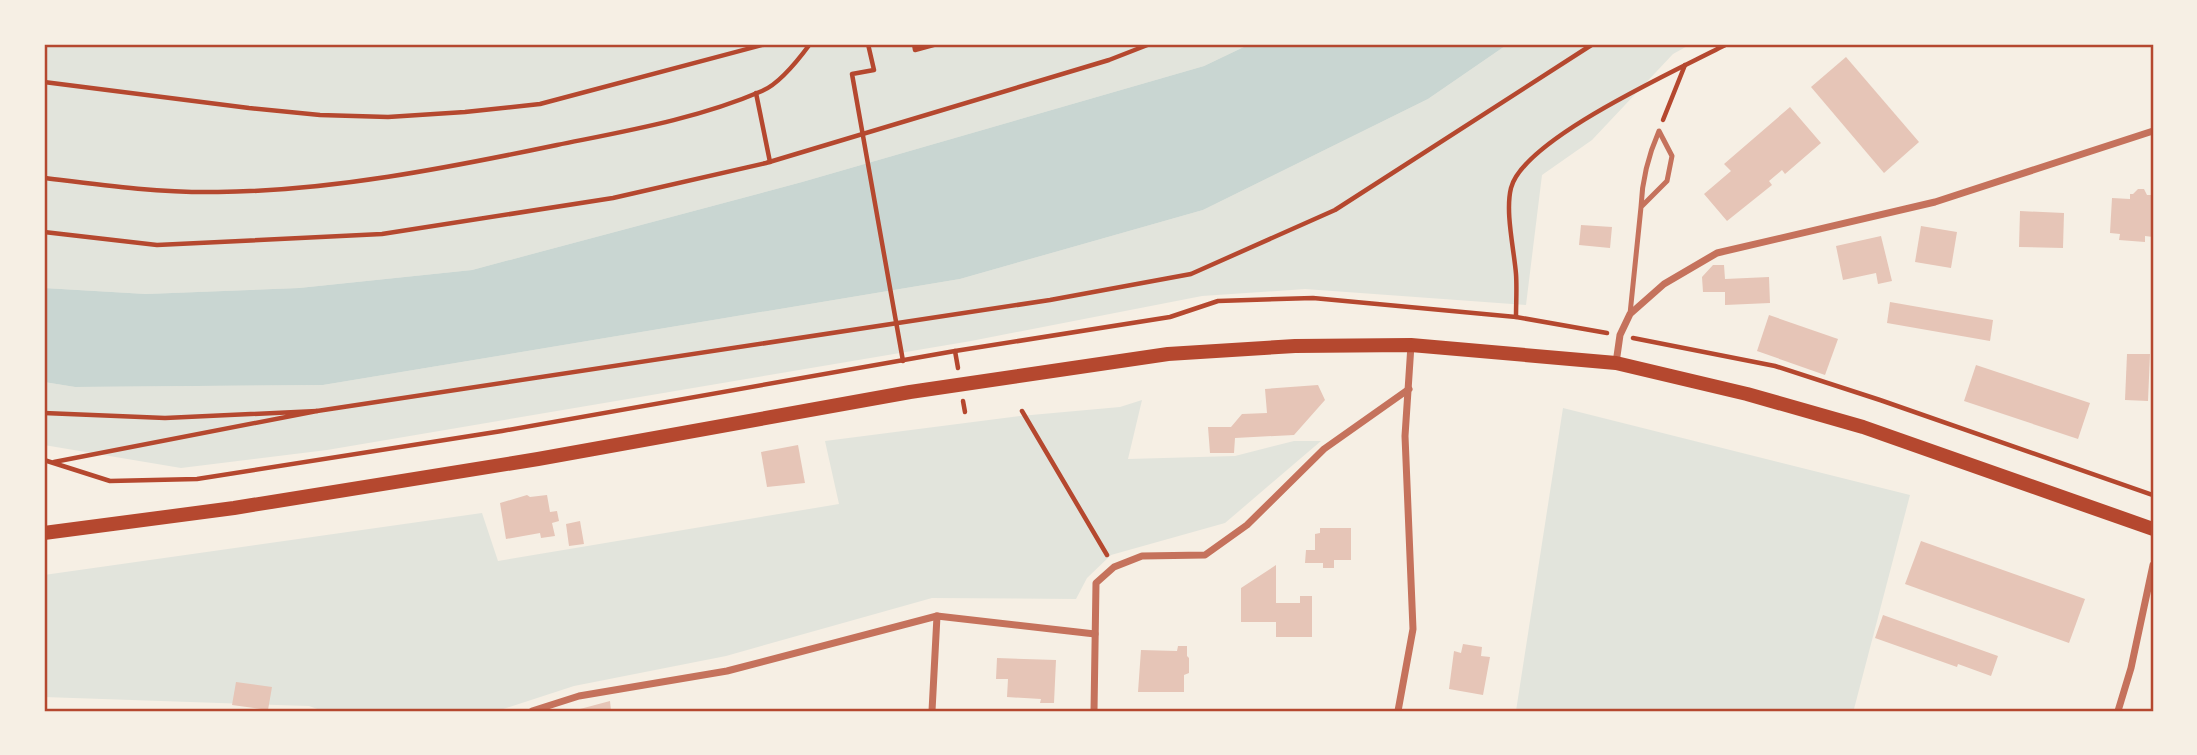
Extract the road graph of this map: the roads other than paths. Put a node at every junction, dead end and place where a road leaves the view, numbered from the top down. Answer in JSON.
{"nodes":[{"id":1,"x":2153,"y":131,"type":"edge"},
{"id":2,"x":1641,"y":207,"type":"junction"},
{"id":3,"x":1630,"y":314,"type":"junction"},
{"id":4,"x":1411,"y":345,"type":"junction"},
{"id":5,"x":1616,"y":363,"type":"junction"},
{"id":6,"x":1409,"y":389,"type":"junction"},
{"id":7,"x":2153,"y":529,"type":"edge"},
{"id":8,"x":44,"y":533,"type":"edge"},
{"id":9,"x":2153,"y":565,"type":"edge"},
{"id":10,"x":937,"y":616,"type":"junction"},
{"id":11,"x":1095,"y":634,"type":"junction"},
{"id":12,"x":533,"y":711,"type":"edge"},
{"id":13,"x":932,"y":711,"type":"edge"},
{"id":14,"x":1094,"y":711,"type":"edge"},
{"id":15,"x":1398,"y":711,"type":"edge"},
{"id":16,"x":2118,"y":711,"type":"edge"}],
"edges":[{"from":1,"to":3,"type":"street"},
{"from":2,"to":2,"type":"lane"},
{"from":2,"to":3,"type":"lane"},
{"from":3,"to":5,"type":"street"},
{"from":4,"to":5,"type":"main road"},
{"from":4,"to":6,"type":"street"},
{"from":4,"to":8,"type":"main road"},
{"from":5,"to":7,"type":"main road"},
{"from":6,"to":11,"type":"street"},
{"from":6,"to":15,"type":"street"},
{"from":9,"to":16,"type":"street"},
{"from":10,"to":11,"type":"street"},
{"from":10,"to":12,"type":"street"},
{"from":10,"to":13,"type":"street"},
{"from":11,"to":14,"type":"street"}]}
